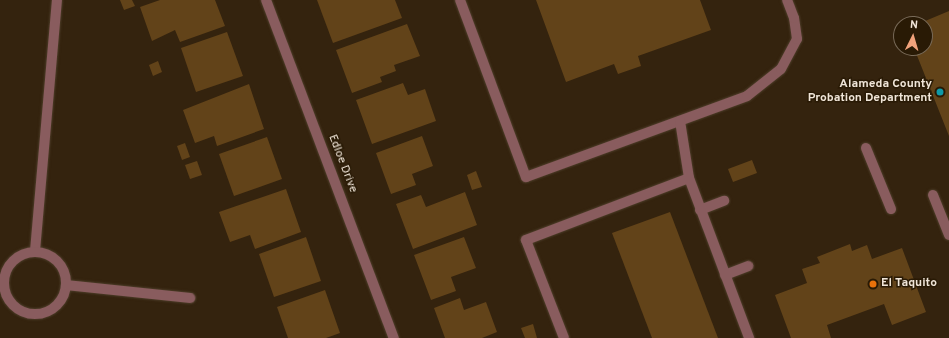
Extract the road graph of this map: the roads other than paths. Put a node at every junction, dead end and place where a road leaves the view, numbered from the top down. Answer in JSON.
{"nodes":[{"id":1,"x":57,"y":0,"type":"edge"},
{"id":2,"x":266,"y":0,"type":"edge"},
{"id":3,"x":460,"y":0,"type":"edge"},
{"id":4,"x":787,"y":0,"type":"edge"},
{"id":5,"x":680,"y":121,"type":"junction"},
{"id":6,"x":866,"y":148,"type":"dead end"},
{"id":7,"x":689,"y":178,"type":"junction"},
{"id":8,"x":933,"y":195,"type":"dead end"},
{"id":9,"x":724,"y":201,"type":"dead end"},
{"id":10,"x":891,"y":209,"type":"dead end"},
{"id":11,"x":700,"y":210,"type":"junction"},
{"id":12,"x":949,"y":235,"type":"edge"},
{"id":13,"x":35,"y":251,"type":"junction"},
{"id":14,"x":748,"y":266,"type":"dead end"},
{"id":15,"x":725,"y":275,"type":"junction"},
{"id":16,"x":2,"y":281,"type":"edge"},
{"id":17,"x":66,"y":285,"type":"junction"},
{"id":18,"x":190,"y":298,"type":"dead end"},
{"id":19,"x":394,"y":338,"type":"edge"},
{"id":20,"x":564,"y":338,"type":"edge"},
{"id":21,"x":750,"y":338,"type":"edge"}],
"edges":[{"from":1,"to":13,"type":"street"},
{"from":2,"to":19,"type":"street","name":"Edloe Drive"},
{"from":3,"to":5,"type":"street"},
{"from":4,"to":5,"type":"street"},
{"from":5,"to":7,"type":"street"},
{"from":6,"to":10,"type":"street"},
{"from":7,"to":11,"type":"street"},
{"from":7,"to":20,"type":"street"},
{"from":8,"to":12,"type":"street"},
{"from":9,"to":11,"type":"street"},
{"from":11,"to":15,"type":"street"},
{"from":13,"to":16,"type":"street"},
{"from":13,"to":17,"type":"street"},
{"from":14,"to":15,"type":"street"},
{"from":15,"to":21,"type":"street"},
{"from":16,"to":17,"type":"street"},
{"from":17,"to":18,"type":"street"}]}
